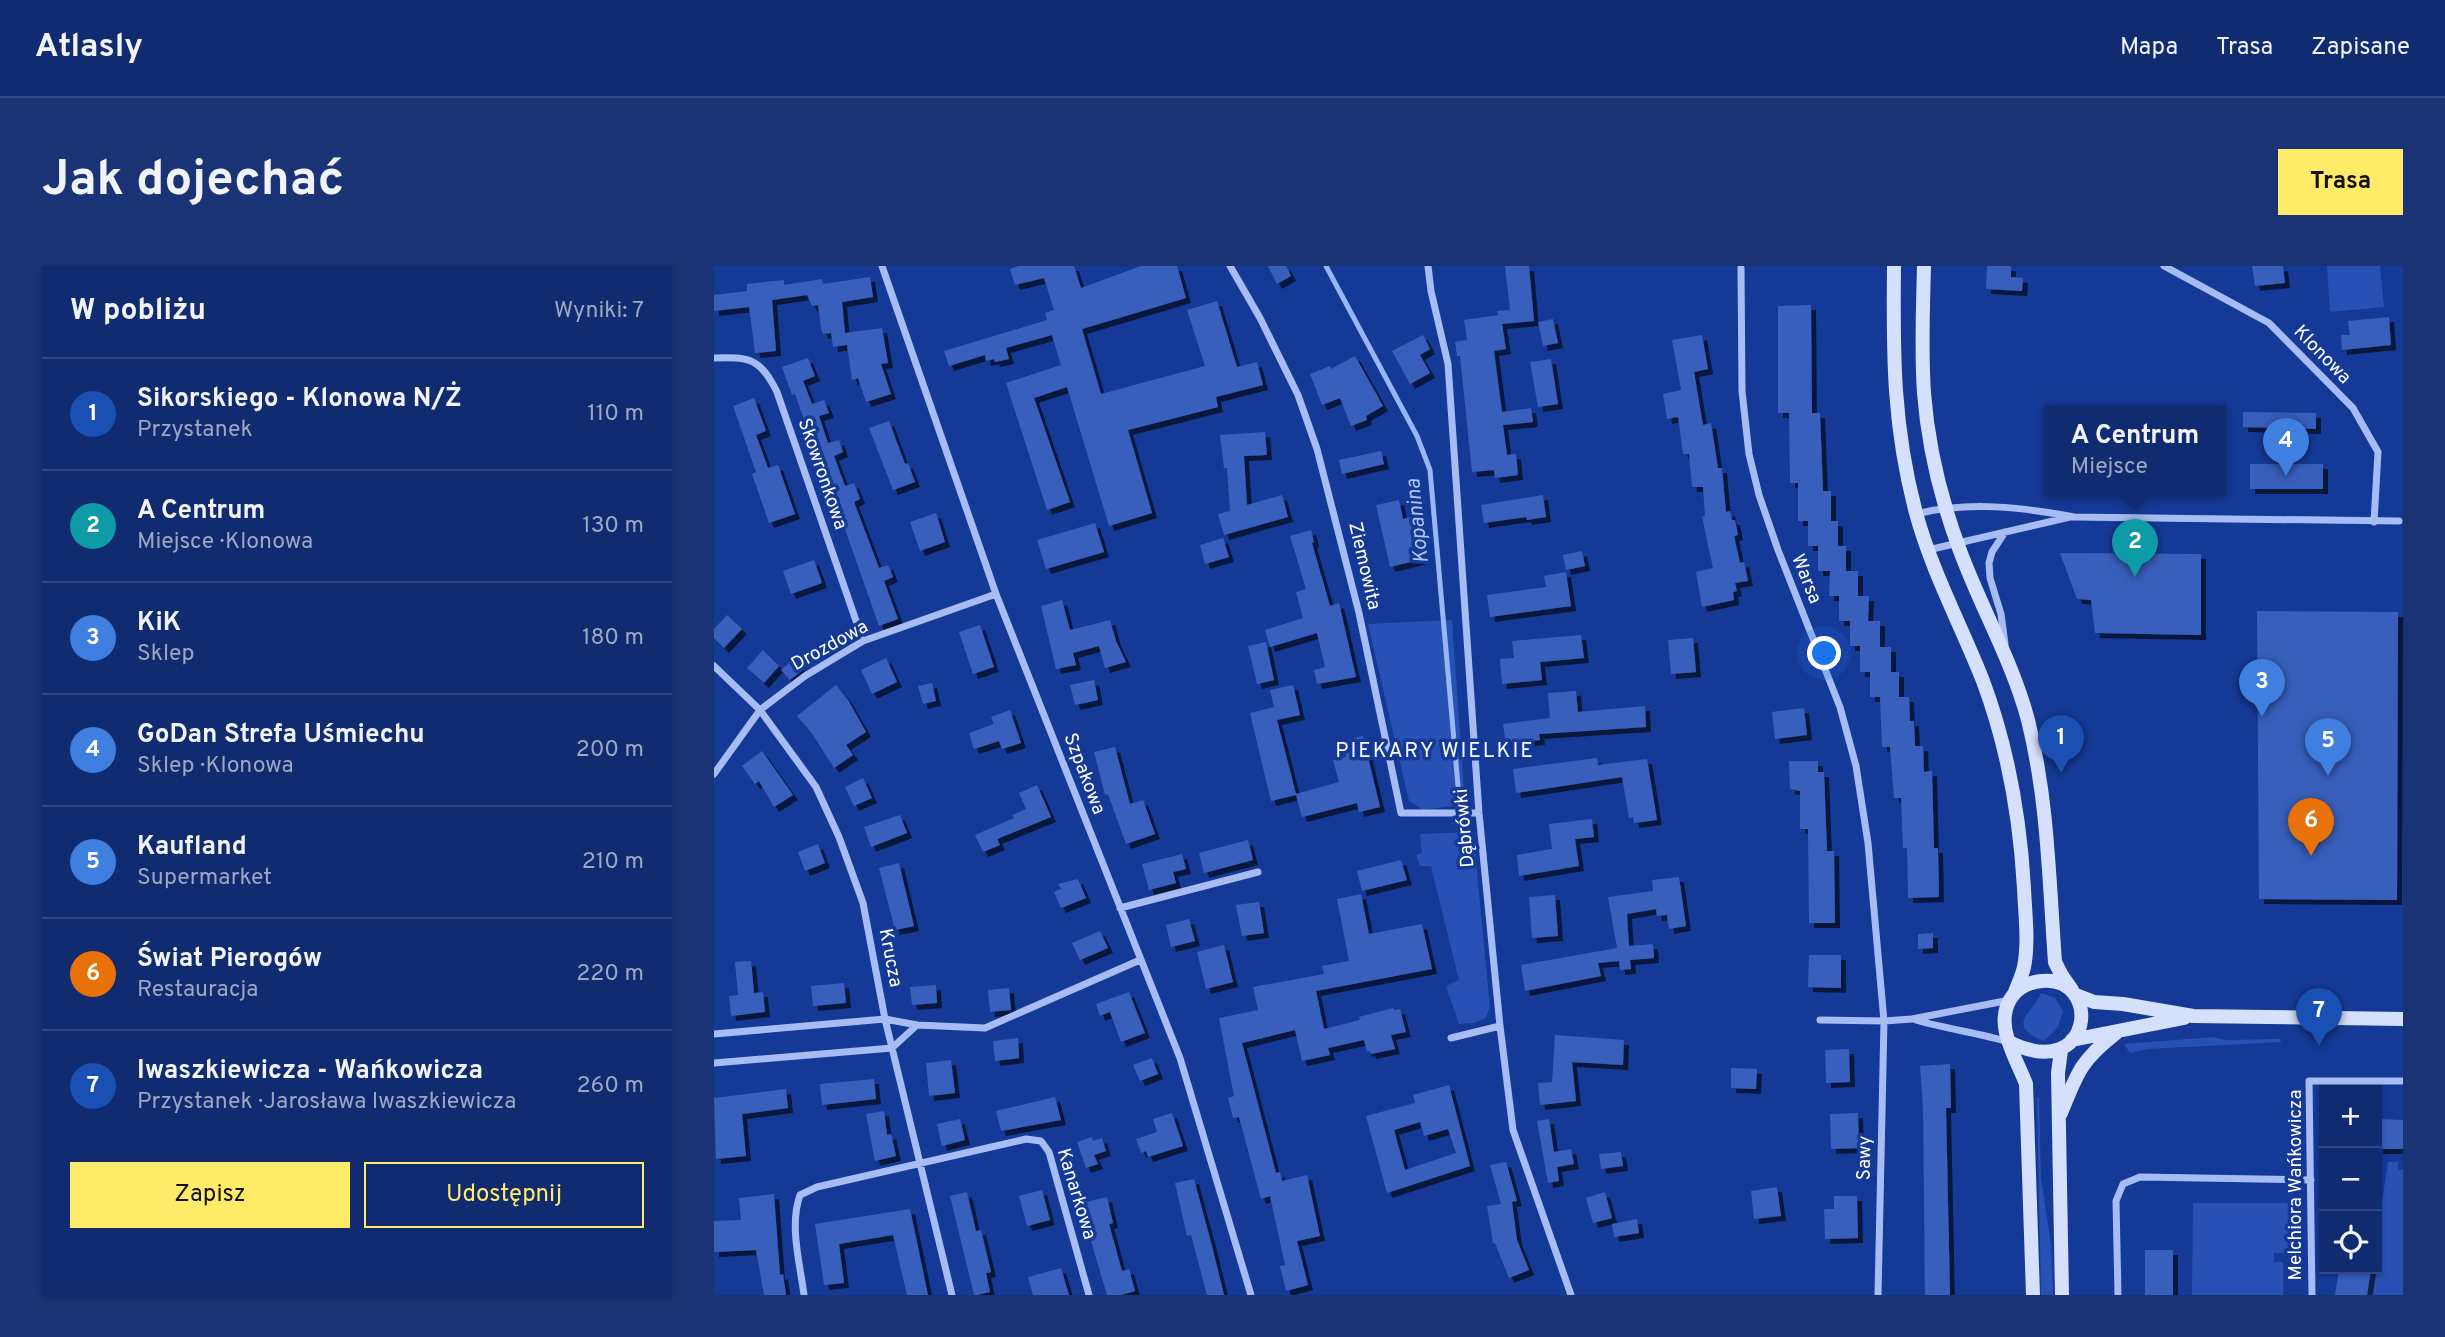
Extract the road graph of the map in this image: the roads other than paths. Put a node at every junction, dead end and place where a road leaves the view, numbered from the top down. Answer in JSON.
{"nodes":[{"id":1,"x":882,"y":266,"type":"edge"},
{"id":2,"x":1230,"y":266,"type":"edge"},
{"id":3,"x":1428,"y":266,"type":"edge"},
{"id":4,"x":1894,"y":266,"type":"edge"},
{"id":5,"x":1924,"y":266,"type":"edge"},
{"id":6,"x":2164,"y":266,"type":"edge"},
{"id":7,"x":1741,"y":268,"type":"dead end"},
{"id":8,"x":714,"y":358,"type":"edge"},
{"id":9,"x":1946,"y":506,"type":"junction"},
{"id":10,"x":1916,"y":514,"type":"junction"},
{"id":11,"x":2074,"y":517,"type":"junction"},
{"id":12,"x":2374,"y":522,"type":"junction"},
{"id":13,"x":2399,"y":522,"type":"dead end"},
{"id":14,"x":2005,"y":531,"type":"junction"},
{"id":15,"x":1957,"y":543,"type":"junction"},
{"id":16,"x":1928,"y":550,"type":"junction"},
{"id":17,"x":996,"y":594,"type":"junction"},
{"id":18,"x":863,"y":642,"type":"junction"},
{"id":19,"x":2007,"y":662,"type":"junction"},
{"id":20,"x":714,"y":666,"type":"edge"},
{"id":21,"x":760,"y":710,"type":"junction"},
{"id":22,"x":714,"y":774,"type":"edge"},
{"id":23,"x":1479,"y":813,"type":"junction"},
{"id":24,"x":1258,"y":872,"type":"dead end"},
{"id":25,"x":1120,"y":908,"type":"junction"},
{"id":26,"x":1140,"y":960,"type":"junction"},
{"id":27,"x":2074,"y":992,"type":"junction"},
{"id":28,"x":2012,"y":996,"type":"junction"},
{"id":29,"x":2193,"y":1016,"type":"junction"},
{"id":30,"x":885,"y":1019,"type":"junction"},
{"id":31,"x":1912,"y":1019,"type":"junction"},
{"id":32,"x":2403,"y":1019,"type":"edge"},
{"id":33,"x":1820,"y":1020,"type":"dead end"},
{"id":34,"x":1884,"y":1021,"type":"junction"},
{"id":35,"x":917,"y":1025,"type":"junction"},
{"id":36,"x":1500,"y":1026,"type":"junction"},
{"id":37,"x":2118,"y":1032,"type":"junction"},
{"id":38,"x":714,"y":1034,"type":"edge"},
{"id":39,"x":1451,"y":1038,"type":"dead end"},
{"id":40,"x":2009,"y":1042,"type":"junction"},
{"id":41,"x":2067,"y":1045,"type":"junction"},
{"id":42,"x":892,"y":1048,"type":"junction"},
{"id":43,"x":714,"y":1063,"type":"edge"},
{"id":44,"x":2403,"y":1081,"type":"edge"},
{"id":45,"x":2059,"y":1118,"type":"junction"},
{"id":46,"x":921,"y":1165,"type":"junction"},
{"id":47,"x":2311,"y":1180,"type":"junction"},
{"id":48,"x":804,"y":1295,"type":"edge"},
{"id":49,"x":952,"y":1295,"type":"edge"},
{"id":50,"x":1089,"y":1295,"type":"edge"},
{"id":51,"x":1251,"y":1295,"type":"edge"},
{"id":52,"x":1571,"y":1295,"type":"edge"},
{"id":53,"x":1878,"y":1295,"type":"edge"},
{"id":54,"x":2032,"y":1295,"type":"edge"},
{"id":55,"x":2062,"y":1295,"type":"edge"},
{"id":56,"x":2118,"y":1295,"type":"edge"},
{"id":57,"x":2312,"y":1295,"type":"edge"}],
"edges":[{"from":1,"to":17,"type":"street","name":"Szpakowa"},
{"from":2,"to":23,"type":"street","name":"Ziemowita"},
{"from":3,"to":23,"type":"street","name":"Dąbrówki"},
{"from":4,"to":10,"type":"street"},
{"from":5,"to":9,"type":"street"},
{"from":6,"to":12,"type":"street","name":"Klonowa"},
{"from":7,"to":34,"type":"street","name":"Warsa"},
{"from":8,"to":18,"type":"street","name":"Skowronkowa"},
{"from":9,"to":10,"type":"street"},
{"from":9,"to":11,"type":"street"},
{"from":9,"to":15,"type":"street"},
{"from":10,"to":16,"type":"street"},
{"from":11,"to":12,"type":"street"},
{"from":11,"to":14,"type":"street"},
{"from":12,"to":13,"type":"street"},
{"from":14,"to":15,"type":"street"},
{"from":14,"to":19,"type":"street"},
{"from":15,"to":16,"type":"street"},
{"from":15,"to":19,"type":"street"},
{"from":16,"to":28,"type":"street"},
{"from":17,"to":18,"type":"street","name":"Drozdowa"},
{"from":17,"to":25,"type":"street","name":"Szpakowa"},
{"from":18,"to":21,"type":"street","name":"Drozdowa"},
{"from":19,"to":27,"type":"street"},
{"from":20,"to":21,"type":"street","name":"Krucza"},
{"from":21,"to":22,"type":"street","name":"Drozdowa"},
{"from":21,"to":30,"type":"street","name":"Krucza"},
{"from":23,"to":36,"type":"street","name":"Dąbrówki"},
{"from":24,"to":25,"type":"street"},
{"from":25,"to":26,"type":"street","name":"Szpakowa"},
{"from":26,"to":35,"type":"street"},
{"from":26,"to":51,"type":"street","name":"Szpakowa"},
{"from":27,"to":28,"type":"street"},
{"from":27,"to":29,"type":"street"},
{"from":27,"to":41,"type":"street"},
{"from":28,"to":31,"type":"street"},
{"from":28,"to":40,"type":"street"},
{"from":29,"to":32,"type":"street"},
{"from":29,"to":37,"type":"street"},
{"from":30,"to":35,"type":"street"},
{"from":30,"to":38,"type":"street"},
{"from":30,"to":42,"type":"street","name":"Krucza"},
{"from":31,"to":34,"type":"street"},
{"from":31,"to":40,"type":"street"},
{"from":33,"to":34,"type":"street"},
{"from":34,"to":53,"type":"street","name":"Sawy"},
{"from":35,"to":42,"type":"street"},
{"from":36,"to":39,"type":"street"},
{"from":36,"to":52,"type":"street","name":"Dąbrówki"},
{"from":37,"to":41,"type":"street"},
{"from":37,"to":45,"type":"street"},
{"from":40,"to":41,"type":"street"},
{"from":40,"to":54,"type":"street"},
{"from":41,"to":45,"type":"street"},
{"from":42,"to":43,"type":"street"},
{"from":42,"to":46,"type":"street","name":"Krucza"},
{"from":44,"to":47,"type":"street","name":"Melchiora Wańkowicza"},
{"from":45,"to":55,"type":"street"},
{"from":46,"to":48,"type":"street"},
{"from":46,"to":49,"type":"street","name":"Krucza"},
{"from":46,"to":50,"type":"street","name":"Kanarkowa"},
{"from":47,"to":56,"type":"street"},
{"from":47,"to":57,"type":"street","name":"Melchiora Wańkowicza"}]}
